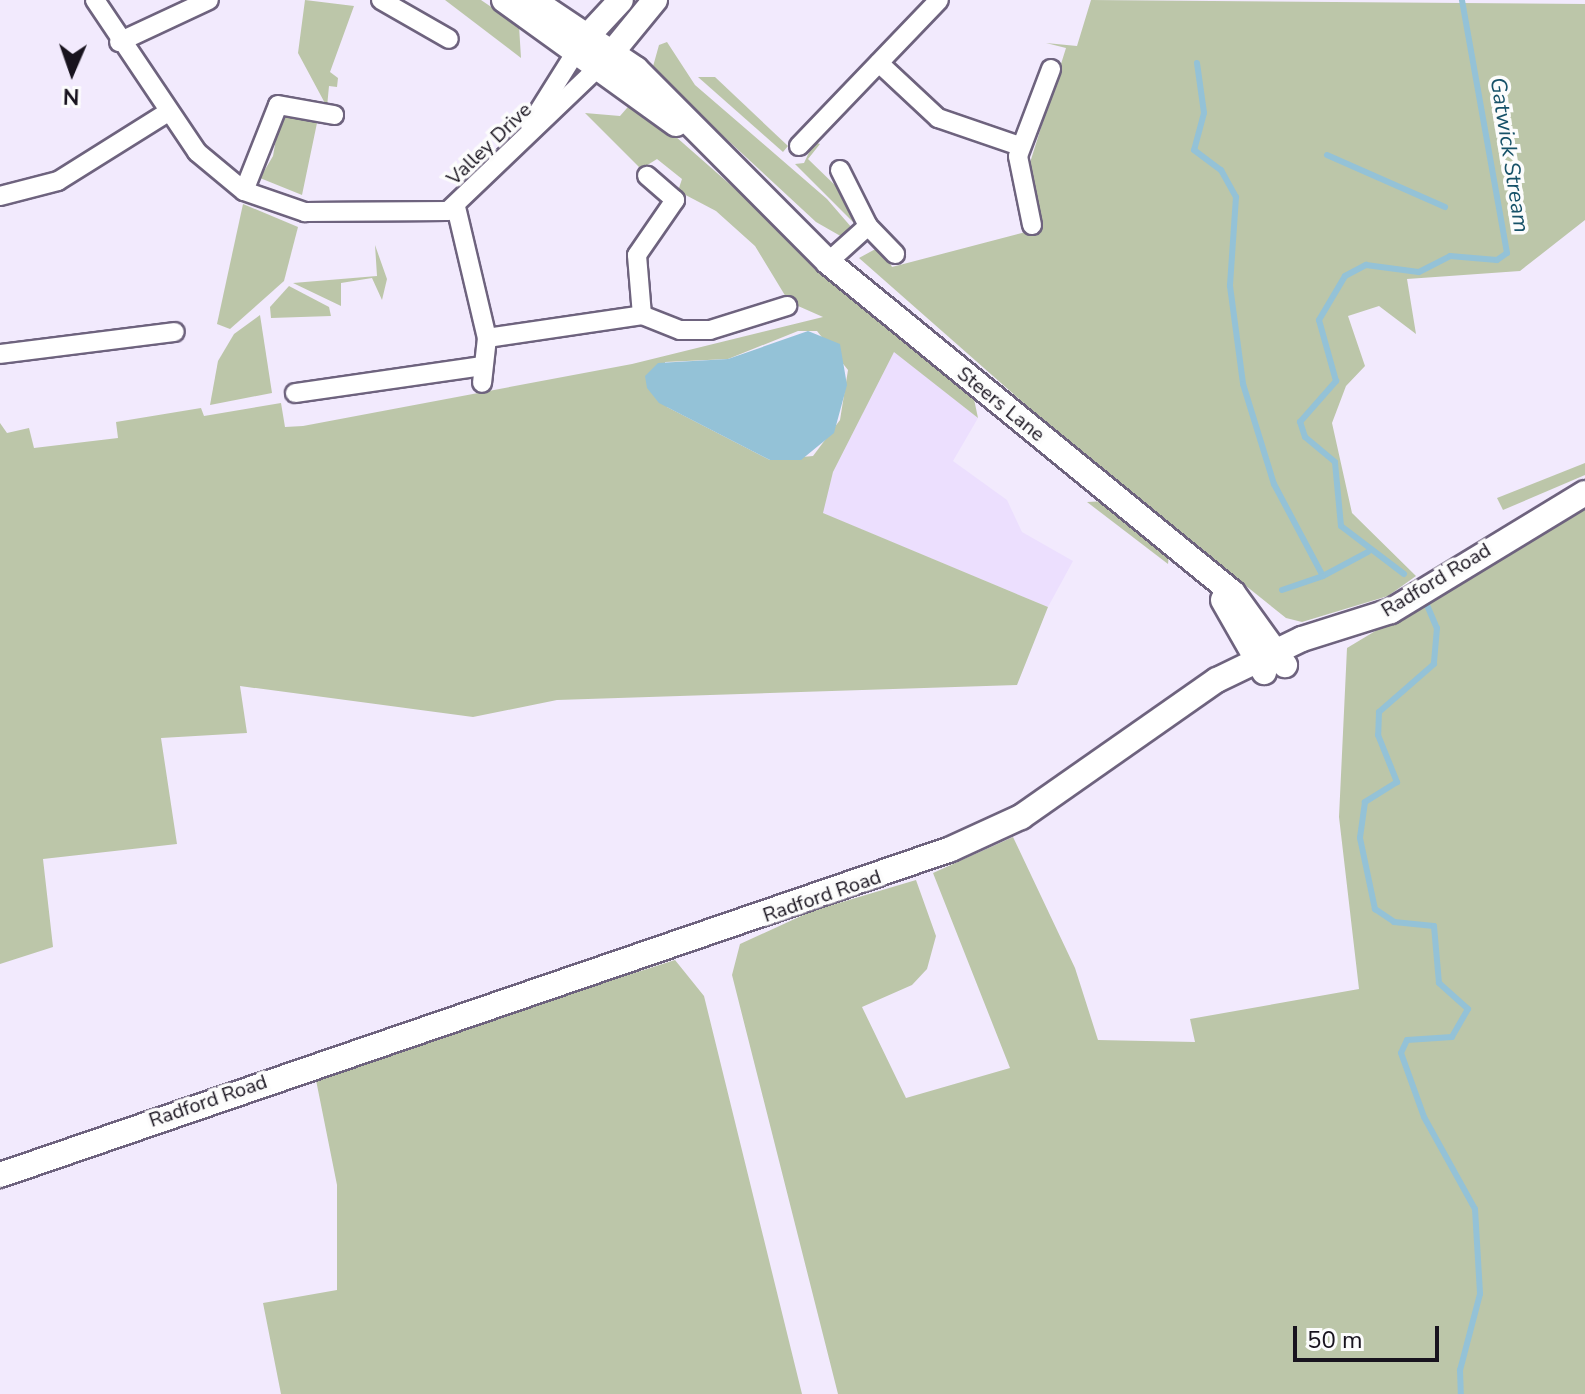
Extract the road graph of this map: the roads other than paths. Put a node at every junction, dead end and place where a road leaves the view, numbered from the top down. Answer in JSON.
{"nodes":[{"id":1,"x":95,"y":0,"type":"edge"},
{"id":2,"x":209,"y":0,"type":"edge"},
{"id":3,"x":381,"y":0,"type":"edge"},
{"id":4,"x":504,"y":0,"type":"edge"},
{"id":5,"x":533,"y":0,"type":"edge"},
{"id":6,"x":621,"y":0,"type":"edge"},
{"id":7,"x":655,"y":0,"type":"edge"},
{"id":8,"x":939,"y":0,"type":"edge"},
{"id":9,"x":449,"y":39,"type":"dead end"},
{"id":10,"x":119,"y":42,"type":"junction"},
{"id":11,"x":582,"y":43,"type":"junction"},
{"id":12,"x":605,"y":60,"type":"junction"},
{"id":13,"x":879,"y":63,"type":"junction"},
{"id":14,"x":1051,"y":69,"type":"dead end"},
{"id":15,"x":165,"y":114,"type":"junction"},
{"id":16,"x":334,"y":115,"type":"dead end"},
{"id":17,"x":799,"y":146,"type":"dead end"},
{"id":18,"x":1020,"y":146,"type":"junction"},
{"id":19,"x":517,"y":148,"type":"junction"},
{"id":20,"x":840,"y":170,"type":"dead end"},
{"id":21,"x":647,"y":176,"type":"dead end"},
{"id":22,"x":244,"y":191,"type":"junction"},
{"id":23,"x":0,"y":196,"type":"edge"},
{"id":24,"x":456,"y":207,"type":"junction"},
{"id":25,"x":1032,"y":225,"type":"dead end"},
{"id":26,"x":868,"y":226,"type":"junction"},
{"id":27,"x":895,"y":254,"type":"dead end"},
{"id":28,"x":828,"y":262,"type":"junction"},
{"id":29,"x":787,"y":306,"type":"dead end"},
{"id":30,"x":642,"y":315,"type":"junction"},
{"id":31,"x":175,"y":332,"type":"dead end"},
{"id":32,"x":487,"y":338,"type":"junction"},
{"id":33,"x":0,"y":354,"type":"edge"},
{"id":34,"x":295,"y":393,"type":"dead end"},
{"id":35,"x":1585,"y":493,"type":"edge"},
{"id":36,"x":1271,"y":662,"type":"junction"},
{"id":37,"x":0,"y":1175,"type":"edge"}],
"edges":[{"from":1,"to":10,"type":"street","name":"Valley Drive"},
{"from":2,"to":10,"type":"street"},
{"from":3,"to":9,"type":"street"},
{"from":4,"to":11,"type":"street","name":"Steers Lane"},
{"from":5,"to":11,"type":"street","name":"Steers Lane"},
{"from":6,"to":11,"type":"street"},
{"from":7,"to":12,"type":"street"},
{"from":8,"to":13,"type":"street"},
{"from":10,"to":15,"type":"street","name":"Valley Drive"},
{"from":11,"to":12,"type":"street","name":"Steers Lane"},
{"from":11,"to":19,"type":"street"},
{"from":12,"to":19,"type":"street","name":"Valley Drive"},
{"from":12,"to":28,"type":"street","name":"Steers Lane"},
{"from":13,"to":17,"type":"street"},
{"from":13,"to":18,"type":"street"},
{"from":14,"to":18,"type":"street"},
{"from":15,"to":22,"type":"street","name":"Valley Drive"},
{"from":15,"to":23,"type":"street"},
{"from":16,"to":22,"type":"street"},
{"from":18,"to":25,"type":"street"},
{"from":19,"to":24,"type":"street","name":"Valley Drive"},
{"from":20,"to":26,"type":"street"},
{"from":21,"to":30,"type":"street"},
{"from":22,"to":24,"type":"street","name":"Valley Drive"},
{"from":24,"to":32,"type":"street"},
{"from":26,"to":27,"type":"street"},
{"from":26,"to":28,"type":"street"},
{"from":28,"to":36,"type":"street","name":"Steers Lane"},
{"from":29,"to":30,"type":"street"},
{"from":30,"to":32,"type":"street"},
{"from":31,"to":33,"type":"street"},
{"from":32,"to":34,"type":"street"},
{"from":35,"to":36,"type":"street","name":"Radford Road"},
{"from":36,"to":37,"type":"street","name":"Radford Road"}]}
